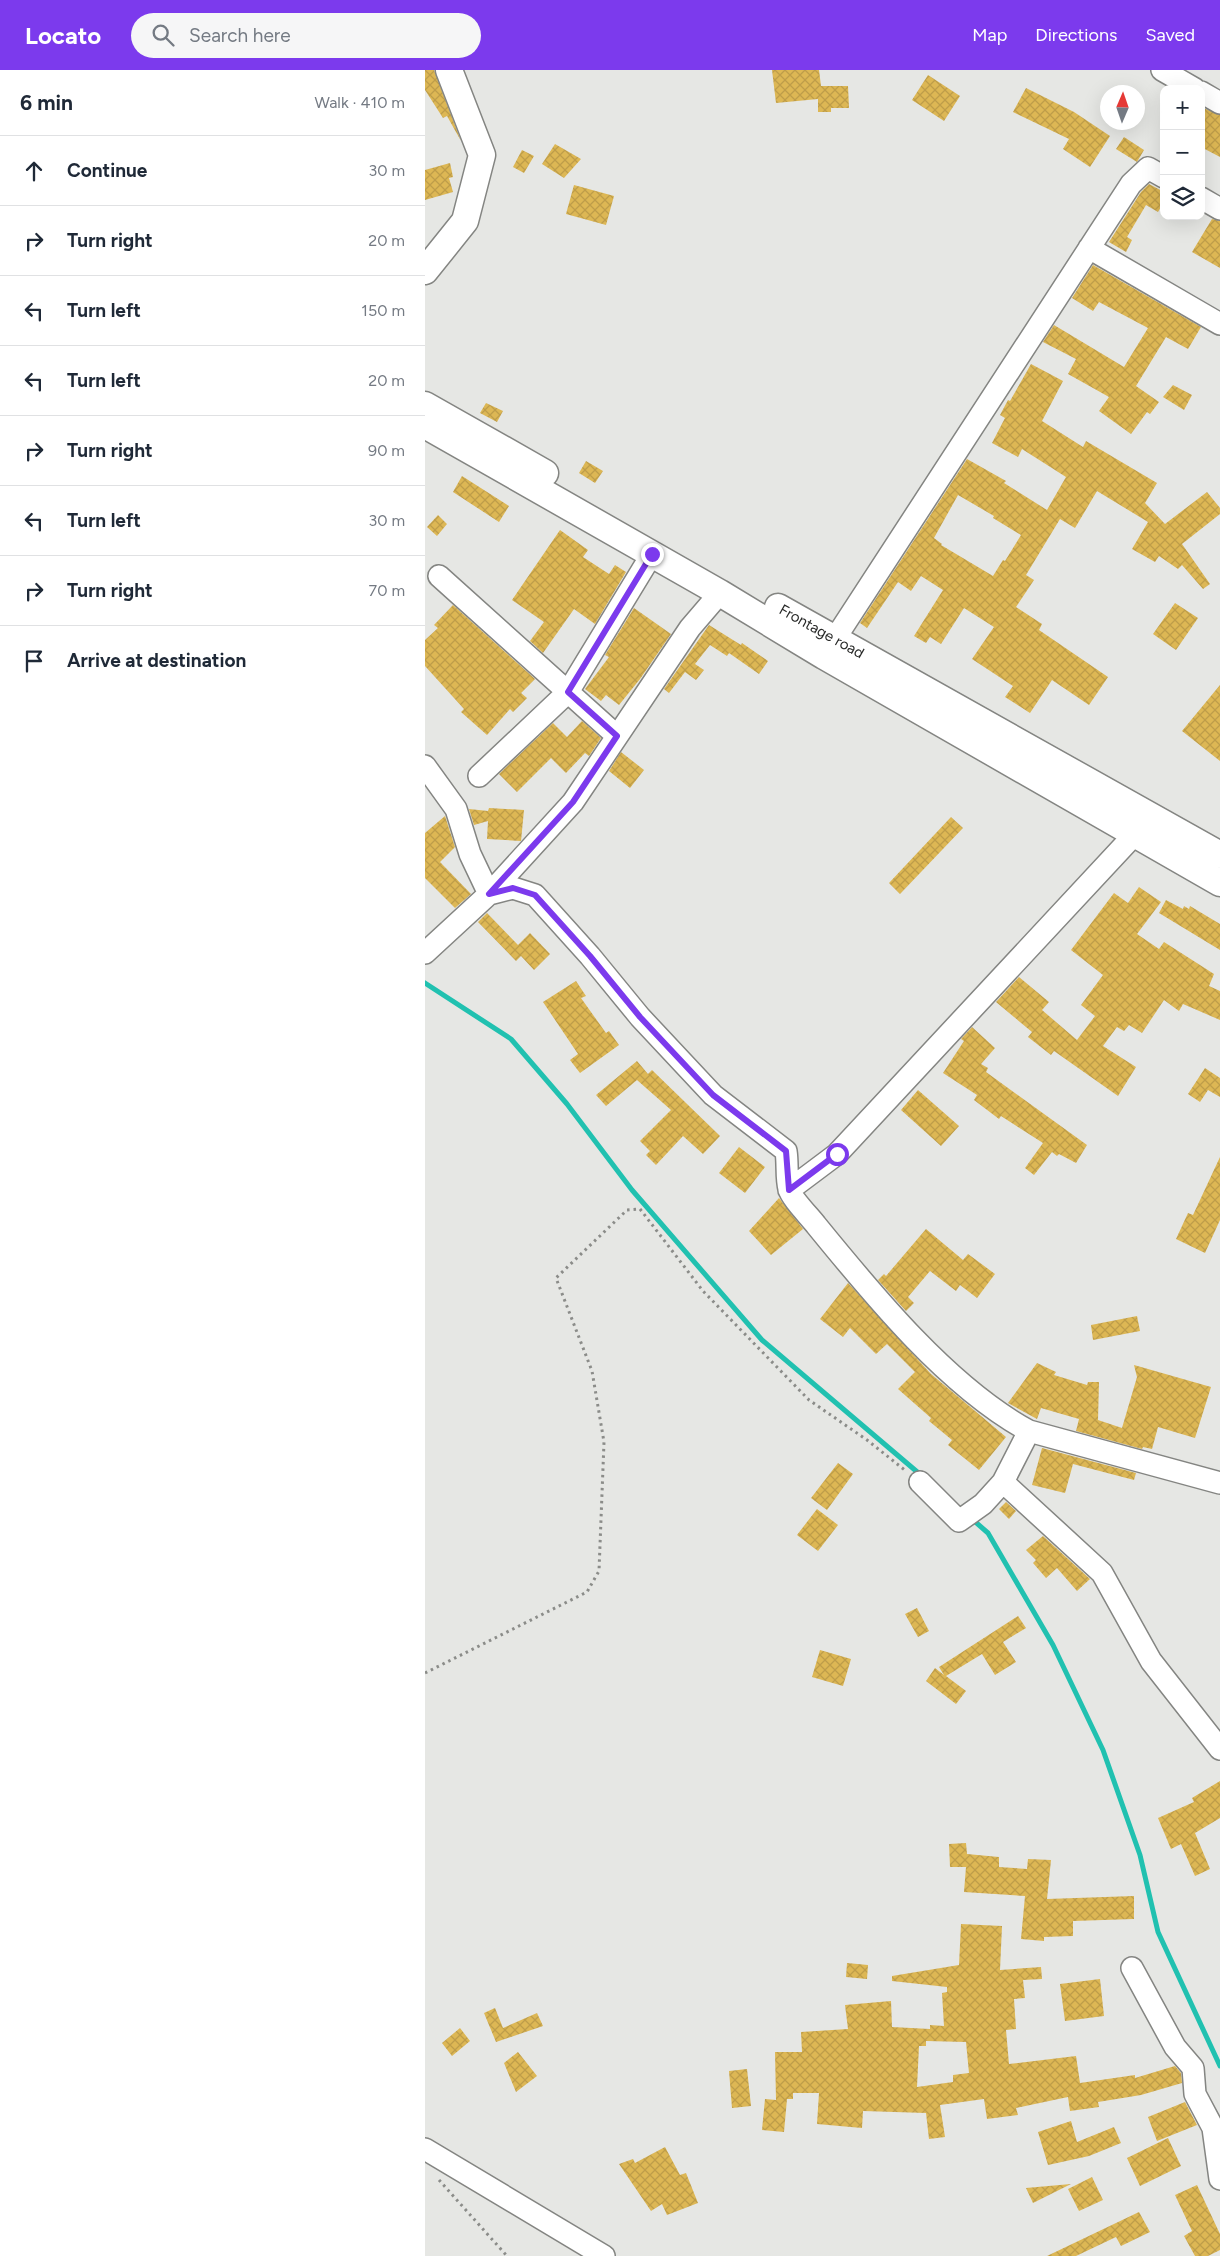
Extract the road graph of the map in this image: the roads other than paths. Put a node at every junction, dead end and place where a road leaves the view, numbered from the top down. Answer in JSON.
{"nodes":[{"id":1,"x":449,"y":70,"type":"edge"},
{"id":2,"x":1161,"y":70,"type":"edge"},
{"id":3,"x":1188,"y":85,"type":"edge"},
{"id":4,"x":1205,"y":94,"type":"edge"},
{"id":5,"x":1220,"y":103,"type":"edge"},
{"id":6,"x":1162,"y":175,"type":"edge"},
{"id":7,"x":1205,"y":200,"type":"edge"},
{"id":8,"x":1220,"y":209,"type":"edge"},
{"id":9,"x":1089,"y":248,"type":"junction"},
{"id":10,"x":425,"y":271,"type":"edge"},
{"id":11,"x":1220,"y":324,"type":"edge"},
{"id":12,"x":425,"y":405,"type":"edge"},
{"id":13,"x":425,"y":425,"type":"edge"},
{"id":14,"x":652,"y":554,"type":"junction"},
{"id":15,"x":439,"y":576,"type":"dead end"},
{"id":16,"x":720,"y":593,"type":"junction"},
{"id":17,"x":829,"y":648,"type":"junction"},
{"id":18,"x":568,"y":692,"type":"junction"},
{"id":19,"x":617,"y":736,"type":"junction"},
{"id":20,"x":425,"y":766,"type":"edge"},
{"id":21,"x":479,"y":776,"type":"dead end"},
{"id":22,"x":1134,"y":835,"type":"junction"},
{"id":23,"x":1220,"y":855,"type":"edge"},
{"id":24,"x":1220,"y":883,"type":"edge"},
{"id":25,"x":489,"y":894,"type":"junction"},
{"id":26,"x":425,"y":953,"type":"edge"},
{"id":27,"x":789,"y":1190,"type":"junction"},
{"id":28,"x":1029,"y":1430,"type":"junction"},
{"id":29,"x":921,"y":1482,"type":"road end"},
{"id":30,"x":1003,"y":1482,"type":"junction"},
{"id":31,"x":1220,"y":1483,"type":"edge"},
{"id":32,"x":1220,"y":1749,"type":"edge"},
{"id":33,"x":1132,"y":1968,"type":"dead end"},
{"id":34,"x":425,"y":2149,"type":"edge"},
{"id":35,"x":1220,"y":2179,"type":"edge"},
{"id":36,"x":604,"y":2256,"type":"edge"}],
"edges":[{"from":1,"to":10,"type":"main road"},
{"from":2,"to":3,"type":"street"},
{"from":4,"to":5,"type":"street"},
{"from":6,"to":9,"type":"street"},
{"from":7,"to":8,"type":"street"},
{"from":9,"to":11,"type":"street"},
{"from":9,"to":17,"type":"street"},
{"from":12,"to":17,"type":"main road","name":"Frontage road"},
{"from":13,"to":14,"type":"main road"},
{"from":14,"to":16,"type":"main road"},
{"from":14,"to":18,"type":"street"},
{"from":15,"to":18,"type":"street"},
{"from":16,"to":17,"type":"main road"},
{"from":16,"to":19,"type":"street"},
{"from":17,"to":22,"type":"main road"},
{"from":17,"to":23,"type":"main road","name":"Frontage road"},
{"from":18,"to":19,"type":"street"},
{"from":18,"to":21,"type":"street"},
{"from":19,"to":25,"type":"street"},
{"from":20,"to":25,"type":"street"},
{"from":22,"to":24,"type":"main road"},
{"from":22,"to":27,"type":"street"},
{"from":25,"to":26,"type":"street"},
{"from":25,"to":27,"type":"street"},
{"from":27,"to":28,"type":"street"},
{"from":28,"to":30,"type":"street"},
{"from":28,"to":31,"type":"street"},
{"from":29,"to":30,"type":"street"},
{"from":30,"to":32,"type":"street"},
{"from":33,"to":35,"type":"street"},
{"from":34,"to":36,"type":"street"}]}
